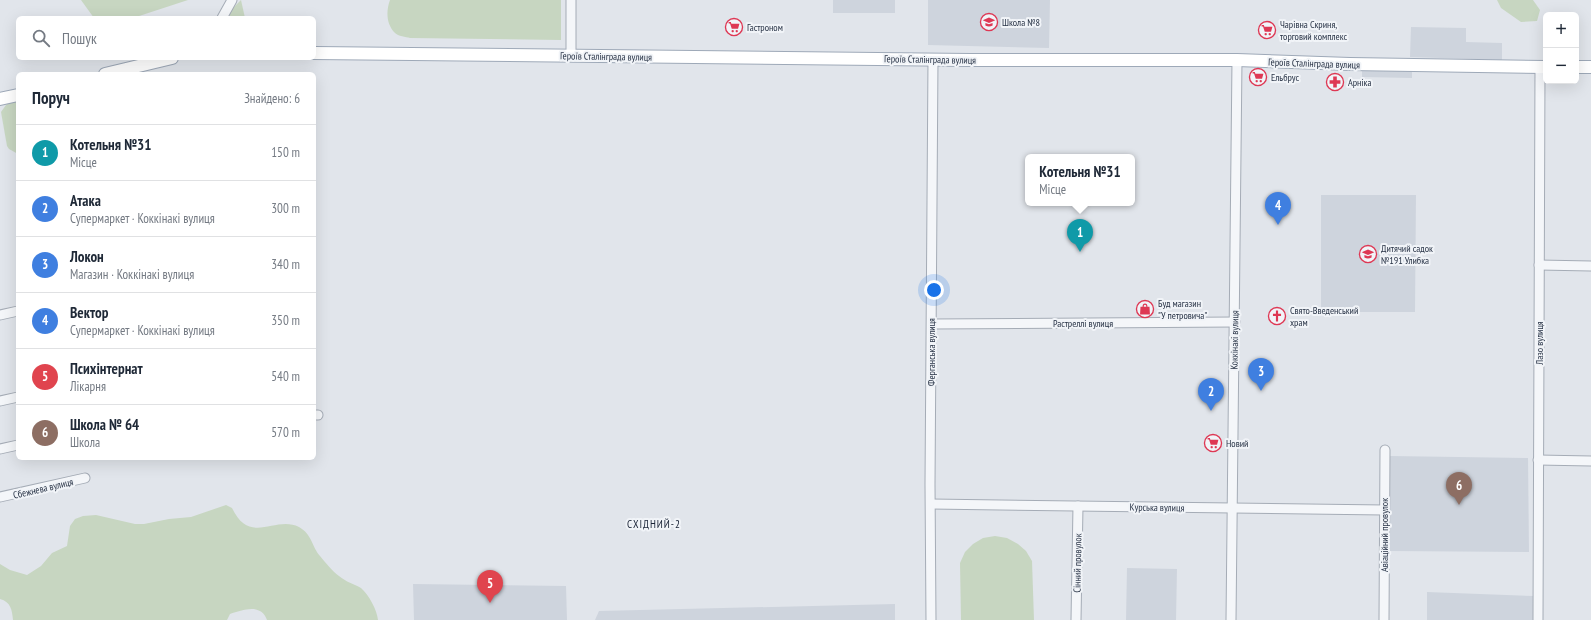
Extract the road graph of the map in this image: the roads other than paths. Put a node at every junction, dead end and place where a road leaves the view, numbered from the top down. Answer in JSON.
{"nodes":[{"id":1,"x":232,"y":0,"type":"edge"},
{"id":2,"x":571,"y":0,"type":"edge"},
{"id":3,"x":223,"y":16,"type":"edge"},
{"id":4,"x":316,"y":53,"type":"edge"},
{"id":5,"x":571,"y":56,"type":"junction"},
{"id":6,"x":164,"y":60,"type":"edge"},
{"id":7,"x":933,"y":60,"type":"junction"},
{"id":8,"x":1237,"y":60,"type":"junction"},
{"id":9,"x":1543,"y":67,"type":"edge"},
{"id":10,"x":1579,"y":67,"type":"edge"},
{"id":11,"x":1591,"y":67,"type":"edge"},
{"id":12,"x":113,"y":72,"type":"edge"},
{"id":13,"x":16,"y":95,"type":"edge"},
{"id":14,"x":0,"y":99,"type":"edge"},
{"id":15,"x":1539,"y":265,"type":"junction"},
{"id":16,"x":1591,"y":266,"type":"edge"},
{"id":17,"x":16,"y":311,"type":"edge"},
{"id":18,"x":0,"y":315,"type":"edge"},
{"id":19,"x":1235,"y":322,"type":"junction"},
{"id":20,"x":932,"y":324,"type":"junction"},
{"id":21,"x":16,"y":397,"type":"edge"},
{"id":22,"x":0,"y":401,"type":"edge"},
{"id":23,"x":16,"y":445,"type":"edge"},
{"id":24,"x":0,"y":449,"type":"edge"},
{"id":25,"x":1385,"y":450,"type":"dead end"},
{"id":26,"x":1538,"y":460,"type":"junction"},
{"id":27,"x":1591,"y":461,"type":"edge"},
{"id":28,"x":85,"y":478,"type":"dead end"},
{"id":29,"x":0,"y":497,"type":"edge"},
{"id":30,"x":931,"y":504,"type":"junction"},
{"id":31,"x":1078,"y":506,"type":"junction"},
{"id":32,"x":1232,"y":508,"type":"junction"},
{"id":33,"x":1384,"y":510,"type":"junction"},
{"id":34,"x":931,"y":620,"type":"edge"},
{"id":35,"x":1076,"y":620,"type":"edge"},
{"id":36,"x":1231,"y":620,"type":"edge"},
{"id":37,"x":1384,"y":620,"type":"edge"},
{"id":38,"x":1538,"y":620,"type":"edge"}],
"edges":[{"from":1,"to":3,"type":"street"},
{"from":2,"to":5,"type":"street"},
{"from":4,"to":5,"type":"main road","name":"Героїв Сталінграда вулиця"},
{"from":5,"to":7,"type":"main road","name":"Героїв Сталінграда вулиця"},
{"from":6,"to":12,"type":"main road"},
{"from":7,"to":8,"type":"main road","name":"Героїв Сталінграда вулиця"},
{"from":7,"to":20,"type":"street","name":"Ферганська вулиця"},
{"from":8,"to":9,"type":"main road","name":"Героїв Сталінграда вулиця"},
{"from":8,"to":19,"type":"street","name":"Коккінакі вулиця"},
{"from":9,"to":15,"type":"street","name":"Лазо вулиця"},
{"from":10,"to":11,"type":"main road"},
{"from":13,"to":14,"type":"main road"},
{"from":15,"to":16,"type":"street"},
{"from":15,"to":26,"type":"street","name":"Лазо вулиця"},
{"from":17,"to":18,"type":"street"},
{"from":19,"to":20,"type":"street","name":"Растреллі вулиця"},
{"from":19,"to":32,"type":"street","name":"Коккінакі вулиця"},
{"from":20,"to":30,"type":"street","name":"Ферганська вулиця"},
{"from":21,"to":22,"type":"street"},
{"from":23,"to":24,"type":"street"},
{"from":25,"to":33,"type":"street","name":"Авіаційний провулок"},
{"from":26,"to":27,"type":"street"},
{"from":26,"to":38,"type":"street","name":"Лазо вулиця"},
{"from":28,"to":29,"type":"street","name":"Сбежнева вулиця"},
{"from":30,"to":31,"type":"street","name":"Курська вулиця"},
{"from":30,"to":34,"type":"street","name":"Ферганська вулиця"},
{"from":31,"to":32,"type":"street","name":"Курська вулиця"},
{"from":31,"to":35,"type":"street","name":"Сінний провулок"},
{"from":32,"to":33,"type":"street","name":"Курська вулиця"},
{"from":32,"to":36,"type":"street","name":"Коккінакі вулиця"},
{"from":33,"to":37,"type":"street","name":"Авіаційний провулок"}]}
